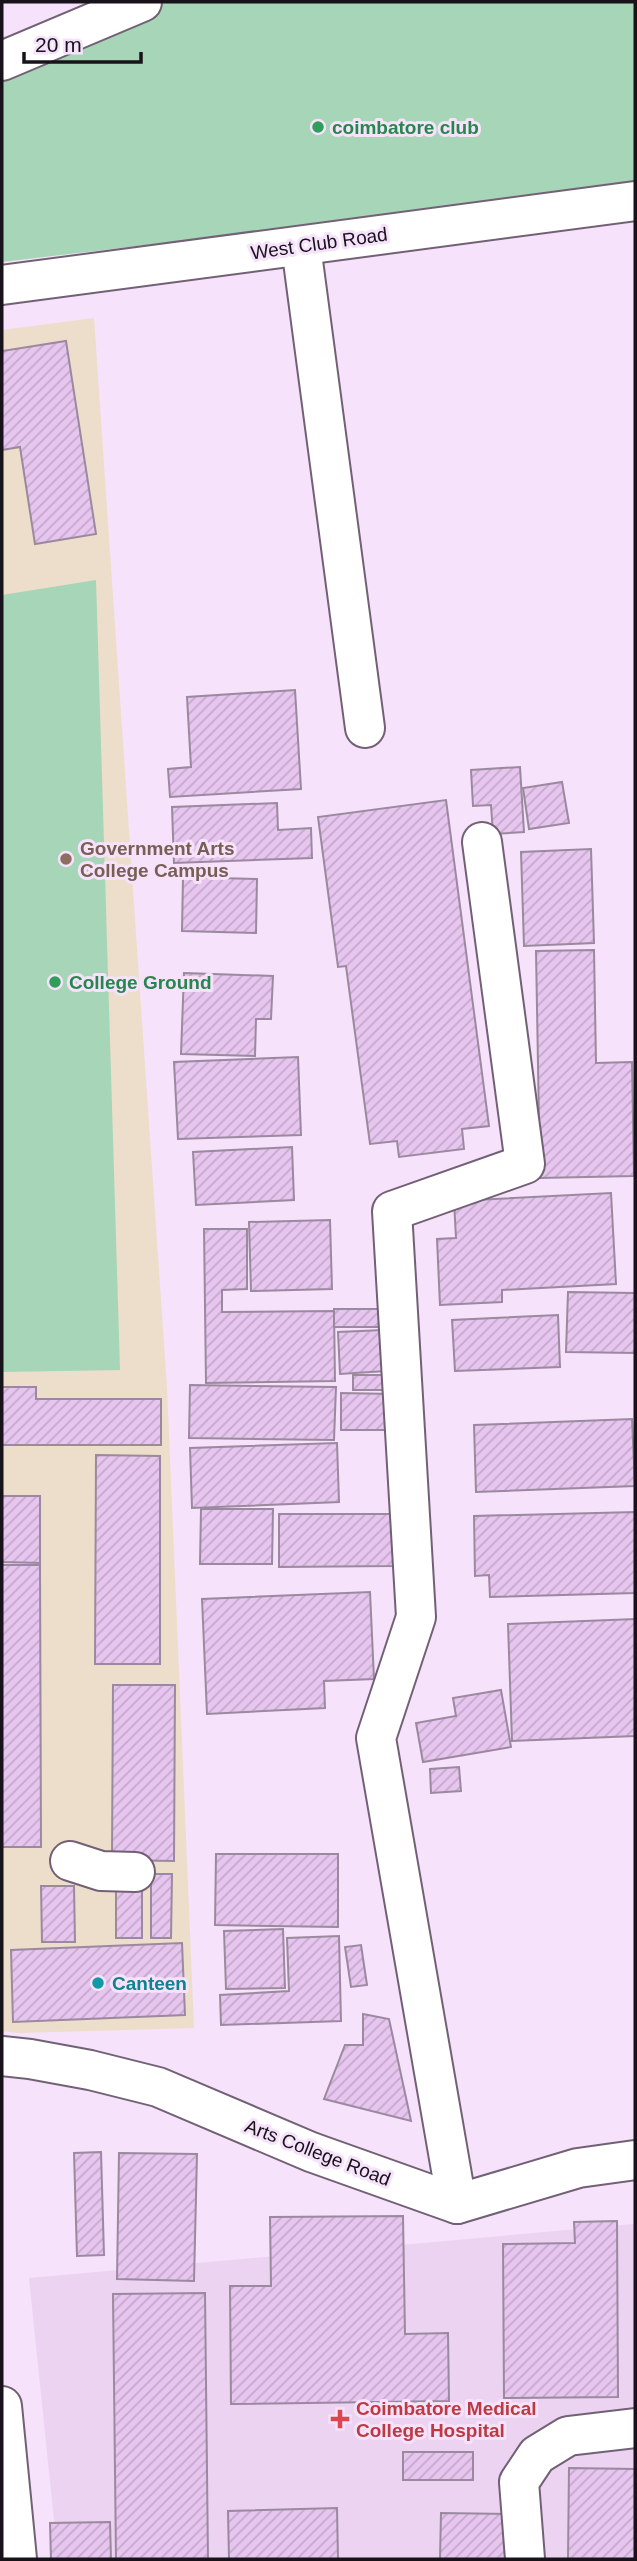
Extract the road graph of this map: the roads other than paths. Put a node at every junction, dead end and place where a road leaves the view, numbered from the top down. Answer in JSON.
{"nodes":[{"id":1,"x":142,"y":2,"type":"edge"},
{"id":2,"x":2,"y":61,"type":"edge"},
{"id":3,"x":635,"y":201,"type":"edge"},
{"id":4,"x":301,"y":246,"type":"junction"},
{"id":5,"x":2,"y":285,"type":"edge"},
{"id":6,"x":366,"y":728,"type":"dead end"},
{"id":7,"x":482,"y":842,"type":"dead end"},
{"id":8,"x":70,"y":1861,"type":"dead end"},
{"id":9,"x":135,"y":1872,"type":"dead end"},
{"id":10,"x":2,"y":2056,"type":"edge"},
{"id":11,"x":635,"y":2160,"type":"edge"},
{"id":12,"x":457,"y":2204,"type":"junction"},
{"id":13,"x":2,"y":2406,"type":"edge"},
{"id":14,"x":635,"y":2428,"type":"edge"},
{"id":15,"x":17,"y":2559,"type":"edge"},
{"id":16,"x":526,"y":2559,"type":"edge"}],
"edges":[{"from":1,"to":2,"type":"street"},
{"from":3,"to":4,"type":"street","name":"West Club Road"},
{"from":4,"to":5,"type":"street","name":"West Club Road"},
{"from":4,"to":6,"type":"street"},
{"from":7,"to":12,"type":"street"},
{"from":8,"to":9,"type":"street"},
{"from":10,"to":12,"type":"street","name":"Arts College Road"},
{"from":11,"to":12,"type":"street"},
{"from":13,"to":15,"type":"street"},
{"from":14,"to":16,"type":"street"}]}
